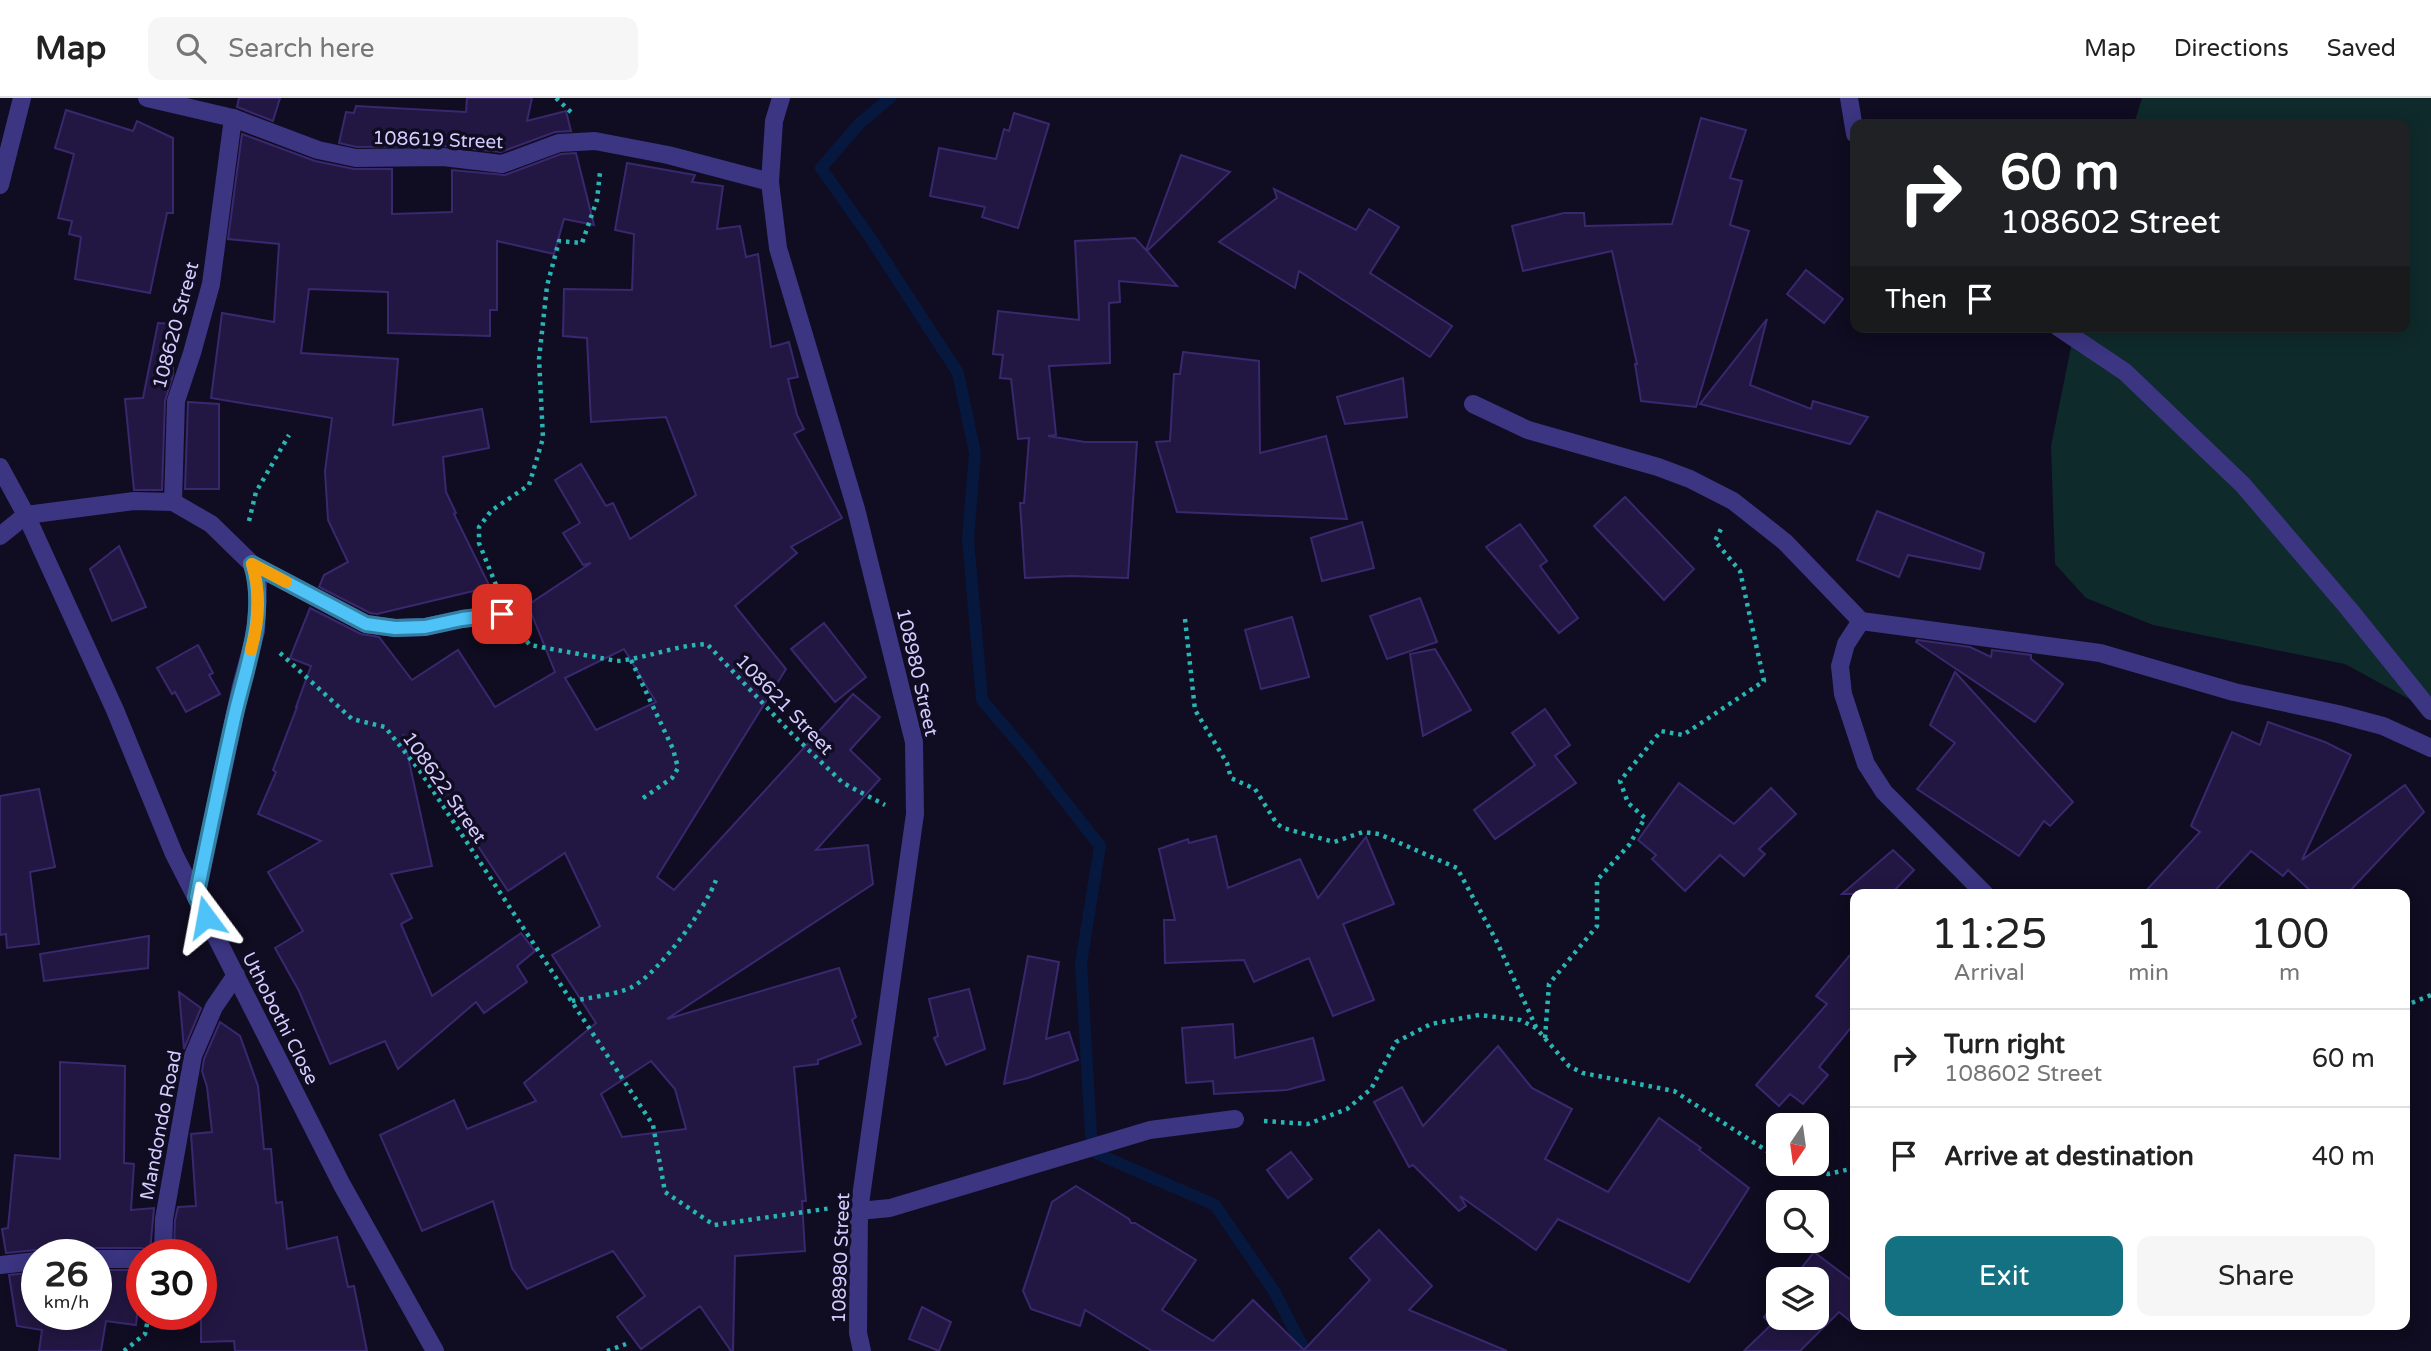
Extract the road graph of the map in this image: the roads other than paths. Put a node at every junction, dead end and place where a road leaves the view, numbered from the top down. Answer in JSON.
{"nodes":[{"id":1,"x":22,"y":98,"type":"edge"},
{"id":2,"x":147,"y":98,"type":"edge"},
{"id":3,"x":781,"y":98,"type":"edge"},
{"id":4,"x":1849,"y":98,"type":"edge"},
{"id":5,"x":233,"y":118,"type":"junction"},
{"id":6,"x":1852,"y":119,"type":"edge"},
{"id":7,"x":770,"y":182,"type":"junction"},
{"id":8,"x":0,"y":185,"type":"edge"},
{"id":9,"x":2067,"y":333,"type":"edge"},
{"id":10,"x":1473,"y":404,"type":"dead end"},
{"id":11,"x":0,"y":467,"type":"edge"},
{"id":12,"x":173,"y":502,"type":"junction"},
{"id":13,"x":26,"y":515,"type":"junction"},
{"id":14,"x":0,"y":536,"type":"edge"},
{"id":15,"x":252,"y":564,"type":"junction"},
{"id":16,"x":502,"y":614,"type":"road end"},
{"id":17,"x":1861,"y":621,"type":"junction"},
{"id":18,"x":2431,"y":710,"type":"edge"},
{"id":19,"x":2431,"y":748,"type":"edge"},
{"id":20,"x":1979,"y":889,"type":"edge"},
{"id":21,"x":196,"y":897,"type":"junction"},
{"id":22,"x":236,"y":975,"type":"junction"},
{"id":23,"x":1235,"y":1119,"type":"road end"},
{"id":24,"x":859,"y":1212,"type":"junction"},
{"id":25,"x":162,"y":1239,"type":"edge"},
{"id":26,"x":21,"y":1263,"type":"edge"},
{"id":27,"x":0,"y":1265,"type":"edge"},
{"id":28,"x":435,"y":1351,"type":"edge"},
{"id":29,"x":862,"y":1351,"type":"edge"}],
"edges":[{"from":1,"to":8,"type":"street"},
{"from":2,"to":5,"type":"street","name":"108619 Street"},
{"from":3,"to":7,"type":"street","name":"108980 Street"},
{"from":4,"to":6,"type":"street"},
{"from":5,"to":7,"type":"street","name":"108619 Street"},
{"from":5,"to":12,"type":"street","name":"108620 Street"},
{"from":7,"to":24,"type":"street","name":"108980 Street"},
{"from":9,"to":18,"type":"street"},
{"from":10,"to":17,"type":"street"},
{"from":11,"to":13,"type":"street","name":"Uthobothi Close"},
{"from":12,"to":13,"type":"street"},
{"from":12,"to":15,"type":"street"},
{"from":13,"to":14,"type":"street"},
{"from":13,"to":21,"type":"street","name":"Uthobothi Close"},
{"from":15,"to":16,"type":"street"},
{"from":15,"to":21,"type":"street"},
{"from":17,"to":19,"type":"street"},
{"from":17,"to":20,"type":"street"},
{"from":21,"to":22,"type":"street","name":"Uthobothi Close"},
{"from":22,"to":25,"type":"street","name":"Mandondo Road"},
{"from":22,"to":28,"type":"street","name":"Uthobothi Close"},
{"from":23,"to":24,"type":"street"},
{"from":24,"to":29,"type":"street","name":"108980 Street"},
{"from":26,"to":27,"type":"street"}]}
